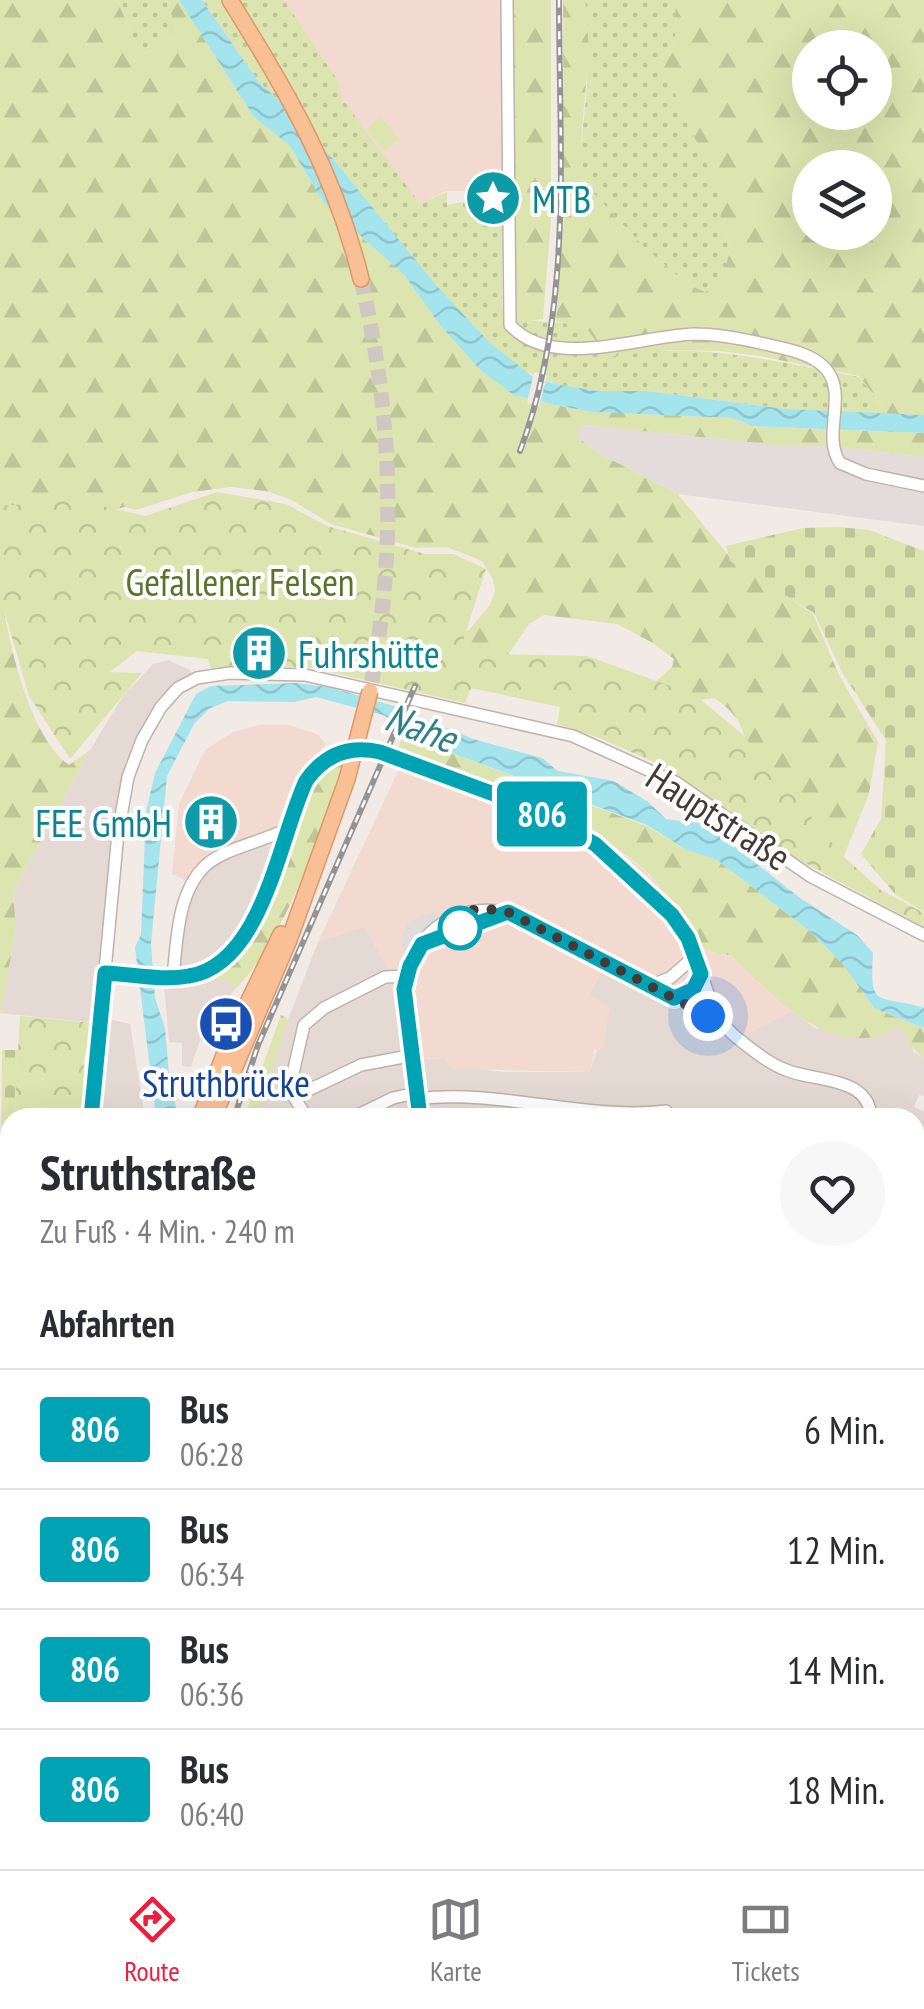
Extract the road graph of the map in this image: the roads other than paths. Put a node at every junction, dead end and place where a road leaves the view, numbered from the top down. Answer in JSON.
{"nodes":[{"id":1,"x":230,"y":0,"type":"edge"},
{"id":2,"x":508,"y":0,"type":"edge"},
{"id":3,"x":361,"y":280,"type":"tunnel mouth"},
{"id":4,"x":924,"y":486,"type":"edge"},
{"id":5,"x":370,"y":690,"type":"tunnel mouth"},
{"id":6,"x":286,"y":834,"type":"junction"},
{"id":7,"x":316,"y":870,"type":"junction"},
{"id":8,"x":924,"y":935,"type":"edge"},
{"id":9,"x":694,"y":957,"type":"junction"},
{"id":10,"x":105,"y":973,"type":"junction"},
{"id":11,"x":701,"y":974,"type":"junction"},
{"id":12,"x":406,"y":976,"type":"junction"},
{"id":13,"x":170,"y":977,"type":"junction"},
{"id":14,"x":652,"y":985,"type":"junction"},
{"id":15,"x":674,"y":998,"type":"junction"},
{"id":16,"x":721,"y":1022,"type":"junction"},
{"id":17,"x":414,"y":1056,"type":"junction"},
{"id":18,"x":417,"y":1096,"type":"junction"},
{"id":19,"x":294,"y":1097,"type":"junction"},
{"id":20,"x":92,"y":1108,"type":"edge"},
{"id":21,"x":204,"y":1108,"type":"edge"},
{"id":22,"x":217,"y":1108,"type":"edge"},
{"id":23,"x":301,"y":1108,"type":"edge"},
{"id":24,"x":370,"y":1108,"type":"edge"},
{"id":25,"x":419,"y":1108,"type":"edge"},
{"id":26,"x":578,"y":1108,"type":"edge"},
{"id":27,"x":870,"y":1108,"type":"edge"}],
"edges":[{"from":1,"to":3,"type":"main road"},
{"from":2,"to":4,"type":"street"},
{"from":5,"to":7,"type":"main road","bridge":true},
{"from":6,"to":9,"type":"street"},
{"from":6,"to":13,"type":"street"},
{"from":6,"to":13,"type":"street"},
{"from":7,"to":21,"type":"main road"},
{"from":7,"to":22,"type":"main road"},
{"from":8,"to":10,"type":"street","name":"Hauptstraße"},
{"from":9,"to":11,"type":"street"},
{"from":9,"to":14,"type":"street"},
{"from":10,"to":13,"type":"street"},
{"from":10,"to":20,"type":"street","name":"Hauptstraße"},
{"from":11,"to":15,"type":"street"},
{"from":11,"to":16,"type":"street"},
{"from":12,"to":14,"type":"street"},
{"from":12,"to":17,"type":"street"},
{"from":12,"to":19,"type":"street"},
{"from":14,"to":15,"type":"street"},
{"from":15,"to":16,"type":"street"},
{"from":16,"to":27,"type":"street"},
{"from":17,"to":18,"type":"street"},
{"from":17,"to":19,"type":"street"},
{"from":18,"to":24,"type":"street"},
{"from":18,"to":25,"type":"street"},
{"from":18,"to":26,"type":"street"},
{"from":19,"to":23,"type":"street"}]}
